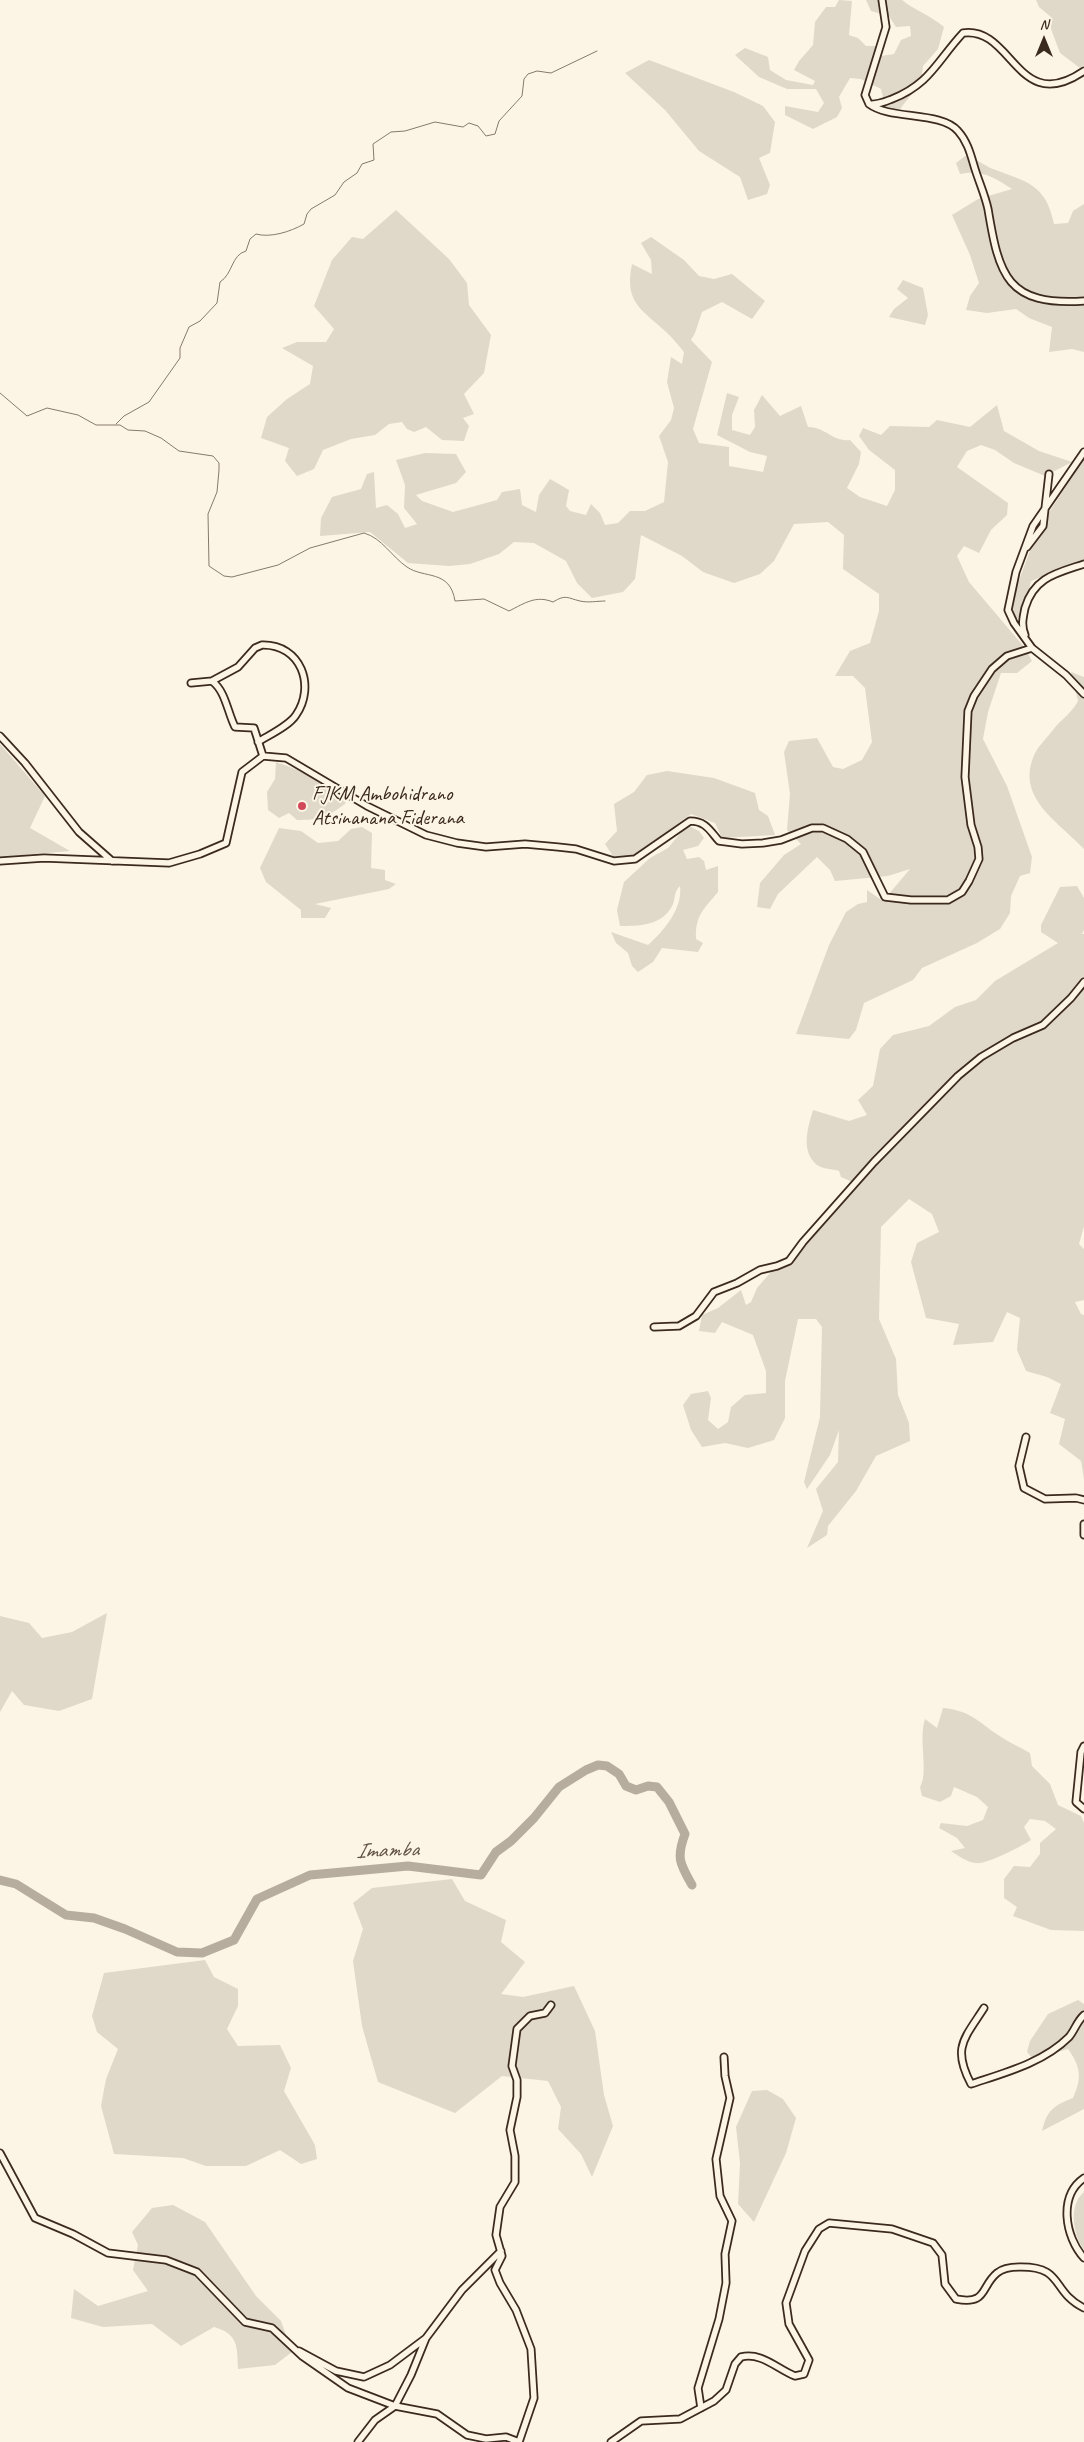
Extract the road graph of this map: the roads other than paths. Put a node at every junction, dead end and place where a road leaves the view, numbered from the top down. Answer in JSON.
{"nodes":[{"id":1,"x":882,"y":0,"type":"edge"},
{"id":2,"x":1084,"y":71,"type":"edge"},
{"id":3,"x":869,"y":104,"type":"junction"},
{"id":4,"x":1084,"y":301,"type":"edge"},
{"id":5,"x":1084,"y":452,"type":"edge"},
{"id":6,"x":1049,"y":474,"type":"dead end"},
{"id":7,"x":1046,"y":508,"type":"junction"},
{"id":8,"x":1084,"y":564,"type":"edge"},
{"id":9,"x":1032,"y":648,"type":"junction"},
{"id":10,"x":212,"y":681,"type":"junction"},
{"id":11,"x":191,"y":683,"type":"dead end"},
{"id":12,"x":1084,"y":694,"type":"edge"},
{"id":13,"x":0,"y":736,"type":"edge"},
{"id":14,"x":258,"y":742,"type":"junction"},
{"id":15,"x":263,"y":756,"type":"junction"},
{"id":16,"x":0,"y":861,"type":"edge"},
{"id":17,"x":112,"y":861,"type":"junction"},
{"id":18,"x":1084,"y":982,"type":"edge"},
{"id":19,"x":654,"y":1327,"type":"dead end"},
{"id":20,"x":1026,"y":1437,"type":"dead end"},
{"id":21,"x":1084,"y":1500,"type":"edge"},
{"id":22,"x":1084,"y":1524,"type":"edge"},
{"id":23,"x":1084,"y":1535,"type":"edge"},
{"id":24,"x":1084,"y":1746,"type":"edge"},
{"id":25,"x":1084,"y":1809,"type":"edge"},
{"id":26,"x":551,"y":2004,"type":"dead end"},
{"id":27,"x":984,"y":2008,"type":"dead end"},
{"id":28,"x":1084,"y":2015,"type":"edge"},
{"id":29,"x":724,"y":2058,"type":"dead end"},
{"id":30,"x":0,"y":2153,"type":"edge"},
{"id":31,"x":1084,"y":2178,"type":"edge"},
{"id":32,"x":501,"y":2251,"type":"junction"},
{"id":33,"x":1084,"y":2258,"type":"edge"},
{"id":34,"x":1084,"y":2308,"type":"edge"},
{"id":35,"x":426,"y":2338,"type":"junction"},
{"id":36,"x":293,"y":2348,"type":"junction"},
{"id":37,"x":395,"y":2406,"type":"junction"},
{"id":38,"x":700,"y":2408,"type":"junction"},
{"id":39,"x":358,"y":2442,"type":"edge"},
{"id":40,"x":519,"y":2442,"type":"edge"},
{"id":41,"x":611,"y":2442,"type":"edge"}],
"edges":[{"from":1,"to":3,"type":"street"},
{"from":2,"to":3,"type":"street"},
{"from":3,"to":4,"type":"street"},
{"from":5,"to":7,"type":"street"},
{"from":6,"to":7,"type":"street"},
{"from":7,"to":9,"type":"street"},
{"from":8,"to":9,"type":"street"},
{"from":9,"to":12,"type":"street"},
{"from":9,"to":15,"type":"street"},
{"from":10,"to":11,"type":"street"},
{"from":10,"to":14,"type":"street"},
{"from":10,"to":14,"type":"street"},
{"from":13,"to":17,"type":"street"},
{"from":14,"to":15,"type":"street"},
{"from":15,"to":17,"type":"street"},
{"from":16,"to":17,"type":"street"},
{"from":18,"to":19,"type":"street"},
{"from":20,"to":21,"type":"street"},
{"from":22,"to":23,"type":"street"},
{"from":24,"to":25,"type":"street"},
{"from":26,"to":32,"type":"street"},
{"from":27,"to":28,"type":"street"},
{"from":29,"to":38,"type":"street"},
{"from":30,"to":36,"type":"street"},
{"from":31,"to":33,"type":"street"},
{"from":32,"to":35,"type":"street"},
{"from":32,"to":40,"type":"street"},
{"from":34,"to":38,"type":"street"},
{"from":35,"to":36,"type":"street"},
{"from":35,"to":37,"type":"street"},
{"from":36,"to":37,"type":"street"},
{"from":37,"to":39,"type":"street"},
{"from":37,"to":40,"type":"street"},
{"from":38,"to":41,"type":"street"}]}
